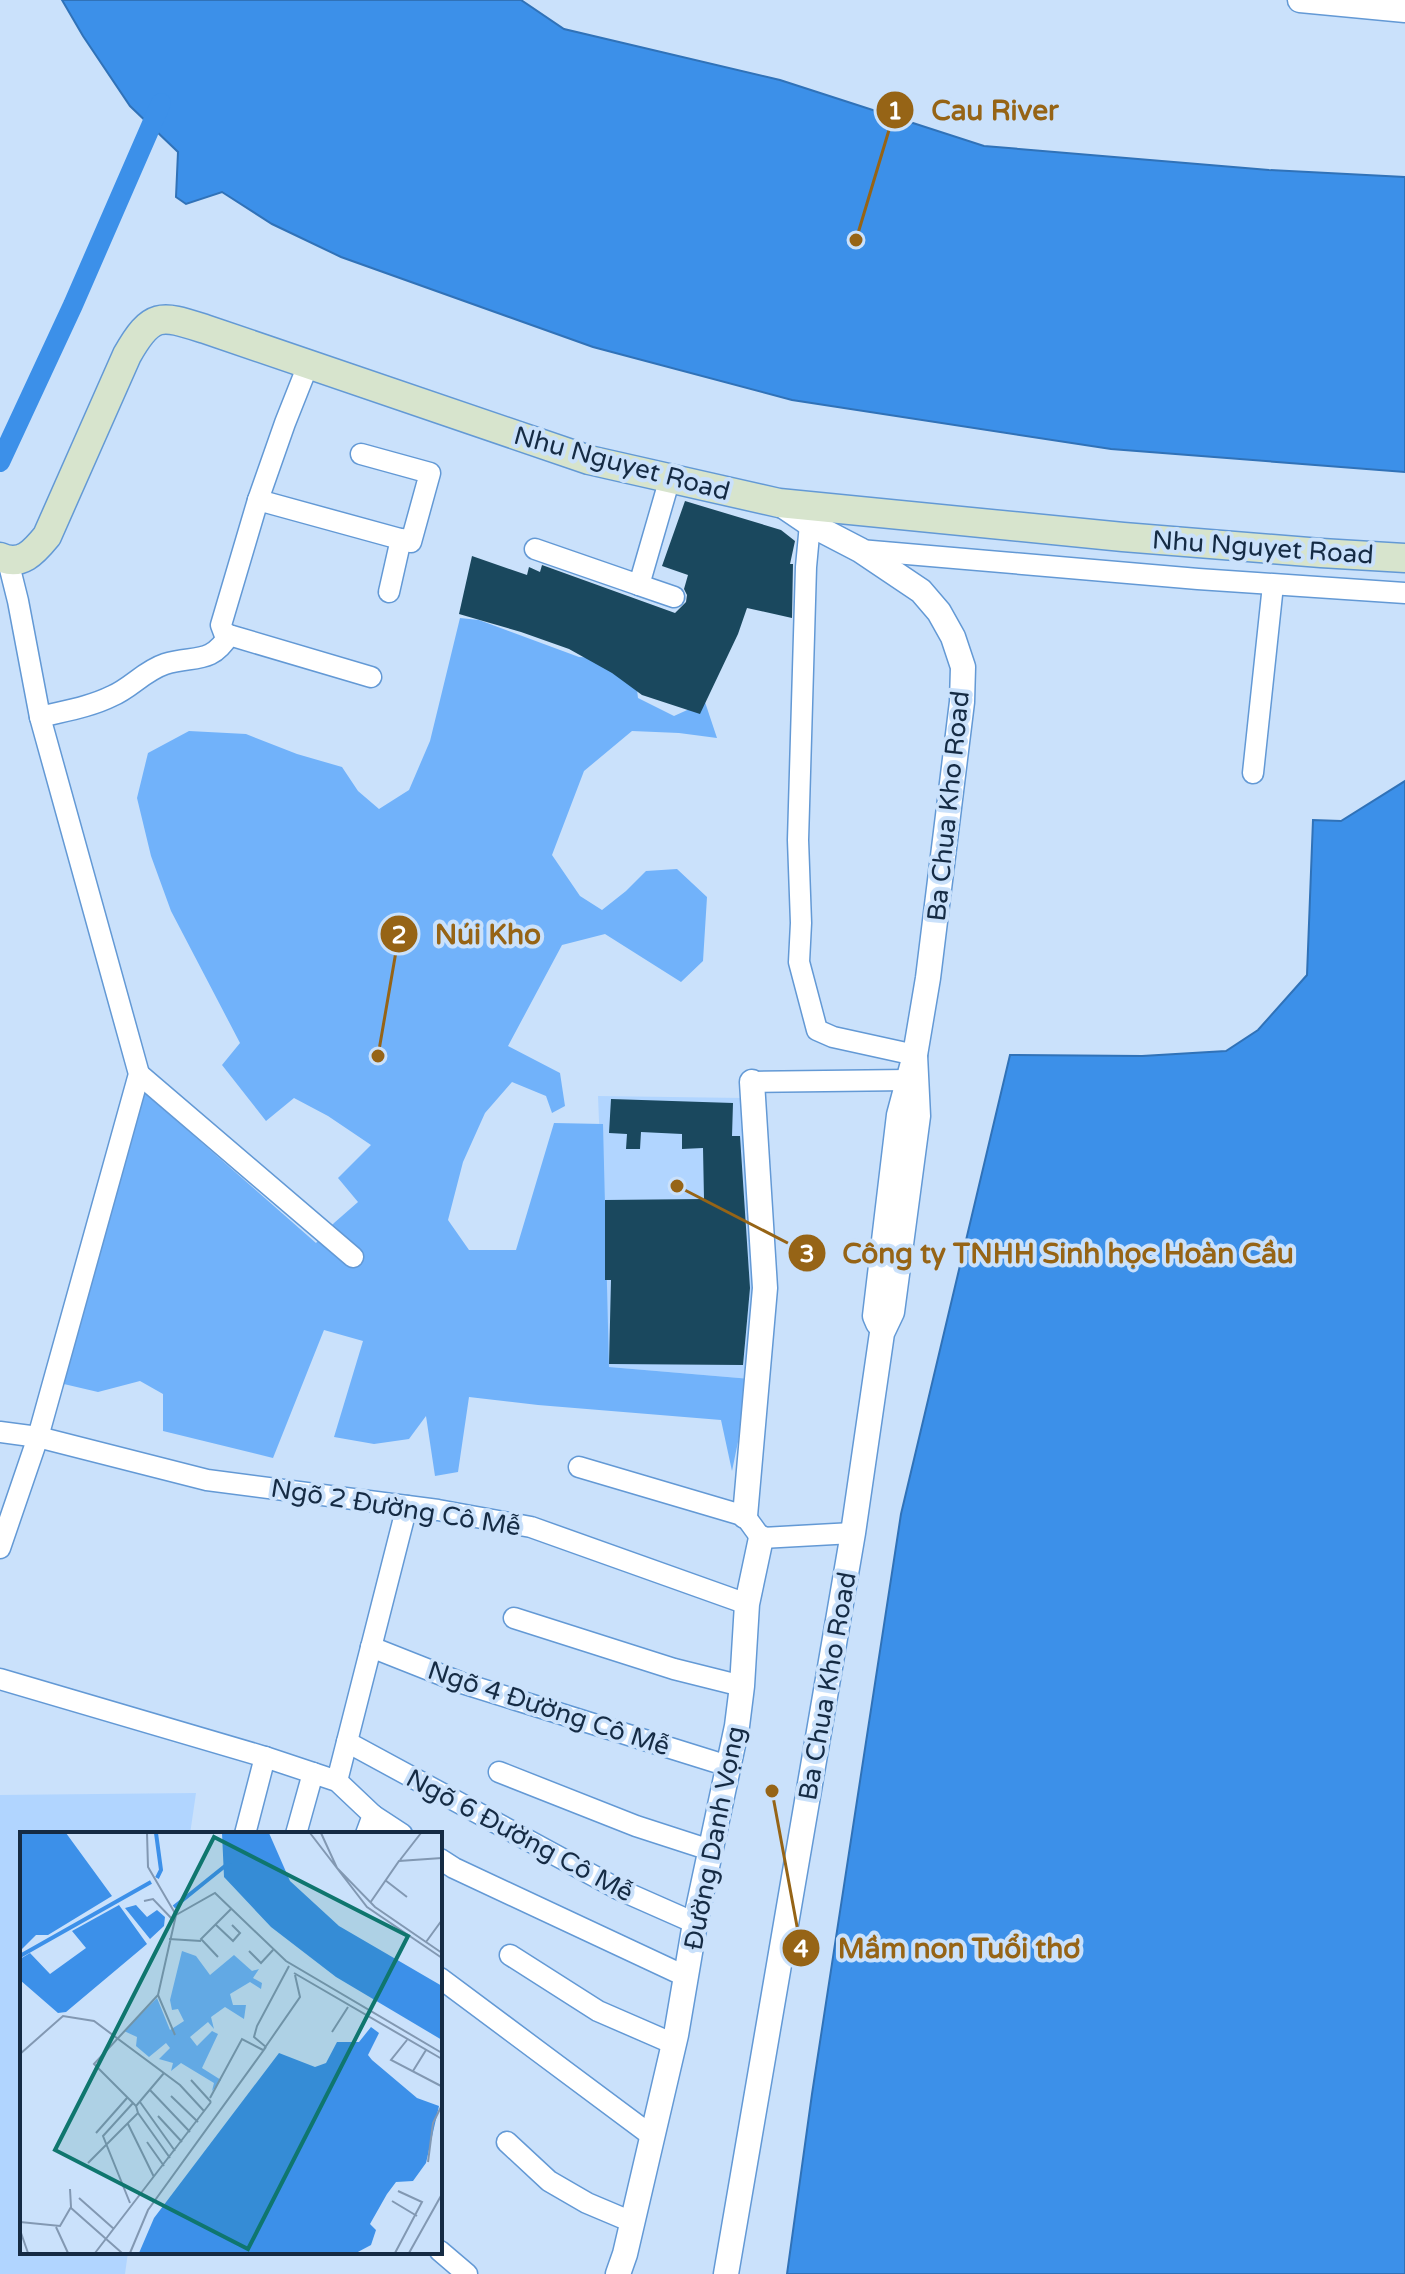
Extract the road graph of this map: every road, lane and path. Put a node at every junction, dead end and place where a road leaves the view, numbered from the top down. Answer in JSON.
{"nodes":[{"id":1,"x":1300,"y":0,"type":"edge"},
{"id":2,"x":1405,"y":10,"type":"edge"},
{"id":3,"x":308,"y":365,"type":"junction"},
{"id":4,"x":361,"y":454,"type":"dead end"},
{"id":5,"x":670,"y":478,"type":"junction"},
{"id":6,"x":258,"y":500,"type":"junction"},
{"id":7,"x":779,"y":503,"type":"junction"},
{"id":8,"x":810,"y":524,"type":"junction"},
{"id":9,"x":401,"y":539,"type":"junction"},
{"id":10,"x":535,"y":549,"type":"dead end"},
{"id":11,"x":860,"y":550,"type":"junction"},
{"id":12,"x":1405,"y":558,"type":"edge"},
{"id":13,"x":4,"y":559,"type":"edge"},
{"id":14,"x":639,"y":585,"type":"junction"},
{"id":15,"x":1273,"y":585,"type":"junction"},
{"id":16,"x":389,"y":592,"type":"dead end"},
{"id":17,"x":1405,"y":593,"type":"edge"},
{"id":18,"x":9,"y":597,"type":"edge"},
{"id":19,"x":674,"y":597,"type":"dead end"},
{"id":20,"x":229,"y":635,"type":"junction"},
{"id":21,"x":371,"y":677,"type":"dead end"},
{"id":22,"x":40,"y":717,"type":"junction"},
{"id":23,"x":1253,"y":773,"type":"dead end"},
{"id":24,"x":915,"y":1055,"type":"junction"},
{"id":25,"x":139,"y":1074,"type":"junction"},
{"id":26,"x":909,"y":1080,"type":"junction"},
{"id":27,"x":752,"y":1082,"type":"joint"},
{"id":28,"x":353,"y":1257,"type":"dead end"},
{"id":29,"x":882,"y":1333,"type":"junction"},
{"id":30,"x":0,"y":1432,"type":"edge"},
{"id":31,"x":38,"y":1437,"type":"junction"},
{"id":32,"x":579,"y":1467,"type":"dead end"},
{"id":33,"x":407,"y":1506,"type":"junction"},
{"id":34,"x":745,"y":1516,"type":"junction"},
{"id":35,"x":853,"y":1533,"type":"junction"},
{"id":36,"x":761,"y":1538,"type":"junction"},
{"id":37,"x":0,"y":1548,"type":"edge"},
{"id":38,"x":747,"y":1604,"type":"junction"},
{"id":39,"x":514,"y":1618,"type":"dead end"},
{"id":40,"x":371,"y":1647,"type":"junction"},
{"id":41,"x":0,"y":1679,"type":"edge"},
{"id":42,"x":742,"y":1686,"type":"junction"},
{"id":43,"x":347,"y":1742,"type":"junction"},
{"id":44,"x":265,"y":1757,"type":"junction"},
{"id":45,"x":728,"y":1766,"type":"junction"},
{"id":46,"x":499,"y":1772,"type":"dead end"},
{"id":47,"x":313,"y":1773,"type":"junction"},
{"id":48,"x":337,"y":1781,"type":"junction"},
{"id":49,"x":369,"y":1824,"type":"edge"},
{"id":50,"x":246,"y":1832,"type":"edge"},
{"id":51,"x":297,"y":1832,"type":"edge"},
{"id":52,"x":395,"y":1832,"type":"edge"},
{"id":53,"x":710,"y":1850,"type":"junction"},
{"id":54,"x":442,"y":1860,"type":"edge"},
{"id":55,"x":695,"y":1923,"type":"junction"},
{"id":56,"x":510,"y":1955,"type":"dead end"},
{"id":57,"x":687,"y":1977,"type":"junction"},
{"id":58,"x":442,"y":1979,"type":"edge"},
{"id":59,"x":674,"y":2044,"type":"junction"},
{"id":60,"x":652,"y":2136,"type":"junction"},
{"id":61,"x":507,"y":2142,"type":"dead end"},
{"id":62,"x":632,"y":2222,"type":"junction"},
{"id":63,"x":442,"y":2253,"type":"edge"},
{"id":64,"x":467,"y":2274,"type":"edge"},
{"id":65,"x":618,"y":2274,"type":"edge"},
{"id":66,"x":726,"y":2274,"type":"edge"}],
"edges":[{"from":1,"to":2,"type":"street"},
{"from":3,"to":5,"type":"main road","name":"Nhu Nguyet Road"},
{"from":3,"to":6,"type":"street"},
{"from":3,"to":13,"type":"main road","name":"Nhu Nguyet Road"},
{"from":4,"to":9,"type":"street"},
{"from":5,"to":7,"type":"main road","name":"Nhu Nguyet Road"},
{"from":5,"to":14,"type":"street"},
{"from":6,"to":9,"type":"street"},
{"from":6,"to":20,"type":"street"},
{"from":7,"to":8,"type":"street","name":"Ba Chua Kho Road"},
{"from":7,"to":12,"type":"main road","name":"Nhu Nguyet Road"},
{"from":8,"to":11,"type":"street","name":"Ba Chua Kho Road"},
{"from":8,"to":24,"type":"street"},
{"from":9,"to":16,"type":"street"},
{"from":10,"to":14,"type":"street"},
{"from":11,"to":15,"type":"street","name":"Nhu Nguyet Road"},
{"from":11,"to":24,"type":"street","name":"Ba Chua Kho Road"},
{"from":13,"to":18,"type":"street"},
{"from":14,"to":19,"type":"street"},
{"from":15,"to":17,"type":"street","name":"Nhu Nguyet Road"},
{"from":15,"to":23,"type":"street"},
{"from":18,"to":22,"type":"street"},
{"from":20,"to":21,"type":"street"},
{"from":20,"to":22,"type":"street"},
{"from":22,"to":25,"type":"street"},
{"from":24,"to":26,"type":"street","name":"Ba Chua Kho Road"},
{"from":24,"to":29,"type":"street","name":"Ba Chua Kho Road"},
{"from":25,"to":28,"type":"street"},
{"from":25,"to":31,"type":"street"},
{"from":26,"to":27,"type":"street"},
{"from":26,"to":29,"type":"street","name":"Ba Chua Kho Road"},
{"from":27,"to":34,"type":"street"},
{"from":29,"to":35,"type":"street","name":"Ba Chua Kho Road"},
{"from":30,"to":31,"type":"street","name":"Ngõ 2 Đường Cô Mễ"},
{"from":31,"to":33,"type":"street","name":"Ngõ 2 Đường Cô Mễ"},
{"from":31,"to":37,"type":"street"},
{"from":32,"to":34,"type":"street"},
{"from":33,"to":38,"type":"street","name":"Ngõ 2 Đường Cô Mễ"},
{"from":33,"to":40,"type":"street"},
{"from":34,"to":36,"type":"street"},
{"from":35,"to":36,"type":"street"},
{"from":35,"to":66,"type":"street","name":"Ba Chua Kho Road"},
{"from":36,"to":38,"type":"street","name":"Đường Danh Vọng"},
{"from":38,"to":42,"type":"street","name":"Đường Danh Vọng"},
{"from":39,"to":42,"type":"street"},
{"from":40,"to":43,"type":"street"},
{"from":40,"to":45,"type":"street","name":"Ngõ 4 Đường Cô Mễ"},
{"from":41,"to":44,"type":"street"},
{"from":42,"to":45,"type":"street","name":"Đường Danh Vọng"},
{"from":43,"to":48,"type":"street"},
{"from":43,"to":55,"type":"street","name":"Ngõ 6 Đường Cô Mễ"},
{"from":44,"to":47,"type":"street"},
{"from":44,"to":50,"type":"street"},
{"from":45,"to":53,"type":"street","name":"Đường Danh Vọng"},
{"from":46,"to":53,"type":"street"},
{"from":47,"to":48,"type":"street"},
{"from":47,"to":51,"type":"street"},
{"from":48,"to":49,"type":"street"},
{"from":49,"to":52,"type":"street"},
{"from":53,"to":55,"type":"street","name":"Đường Danh Vọng"},
{"from":54,"to":57,"type":"street"},
{"from":55,"to":57,"type":"street","name":"Đường Danh Vọng"},
{"from":56,"to":59,"type":"street"},
{"from":57,"to":59,"type":"street","name":"Đường Danh Vọng"},
{"from":58,"to":60,"type":"street"},
{"from":59,"to":60,"type":"street","name":"Đường Danh Vọng"},
{"from":60,"to":62,"type":"street","name":"Đường Danh Vọng"},
{"from":61,"to":62,"type":"street"},
{"from":62,"to":65,"type":"street","name":"Đường Danh Vọng"},
{"from":63,"to":64,"type":"street"}]}
